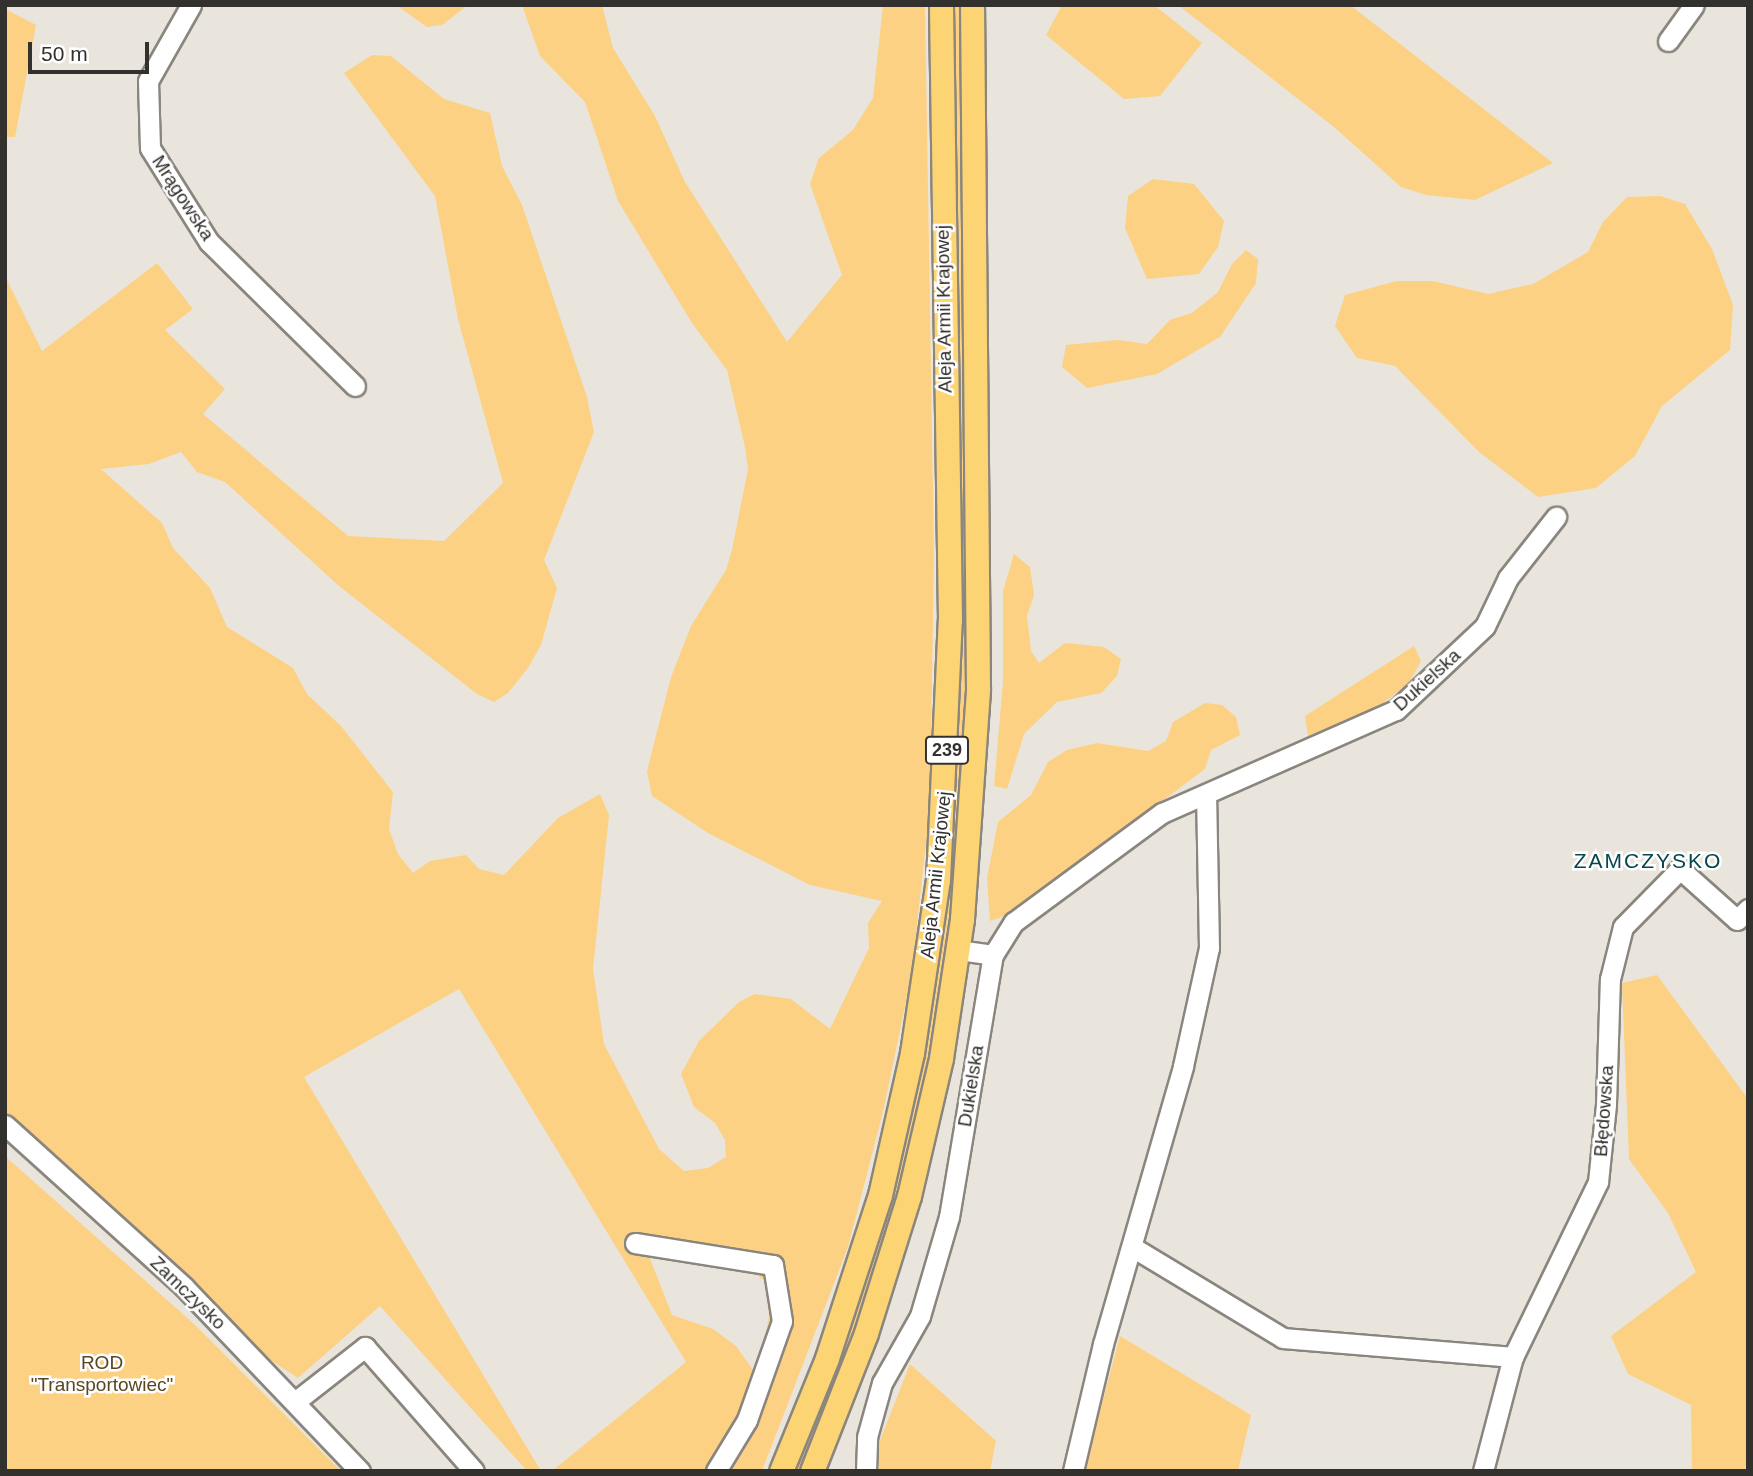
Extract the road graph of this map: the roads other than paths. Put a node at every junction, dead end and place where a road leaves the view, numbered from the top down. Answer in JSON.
{"nodes":[{"id":1,"x":191,"y":5,"type":"edge"},
{"id":2,"x":941,"y":5,"type":"edge"},
{"id":3,"x":972,"y":5,"type":"edge"},
{"id":4,"x":1694,"y":5,"type":"edge"},
{"id":5,"x":1668,"y":41,"type":"dead end"},
{"id":6,"x":355,"y":386,"type":"dead end"},
{"id":7,"x":1556,"y":517,"type":"dead end"},
{"id":8,"x":1206,"y":798,"type":"junction"},
{"id":9,"x":1748,"y":909,"type":"edge"},
{"id":10,"x":958,"y":950,"type":"junction"},
{"id":11,"x":993,"y":955,"type":"junction"},
{"id":12,"x":5,"y":1125,"type":"edge"},
{"id":13,"x":635,"y":1243,"type":"dead end"},
{"id":14,"x":1134,"y":1248,"type":"junction"},
{"id":15,"x":1513,"y":1357,"type":"junction"},
{"id":16,"x":296,"y":1401,"type":"junction"},
{"id":17,"x":360,"y":1471,"type":"edge"},
{"id":18,"x":474,"y":1471,"type":"edge"},
{"id":19,"x":716,"y":1471,"type":"edge"},
{"id":20,"x":781,"y":1471,"type":"edge"},
{"id":21,"x":812,"y":1471,"type":"edge"},
{"id":22,"x":866,"y":1471,"type":"edge"},
{"id":23,"x":1073,"y":1471,"type":"edge"},
{"id":24,"x":1483,"y":1471,"type":"edge"}],
"edges":[{"from":1,"to":6,"type":"street","name":"Mrągowska"},
{"from":2,"to":20,"type":"main road","name":"Aleja Armii Krajowej","number":"239"},
{"from":3,"to":10,"type":"main road","name":"Aleja Armii Krajowej","number":"239"},
{"from":4,"to":5,"type":"street"},
{"from":7,"to":8,"type":"street","name":"Dukielska"},
{"from":8,"to":11,"type":"street","name":"Dukielska"},
{"from":8,"to":14,"type":"street"},
{"from":9,"to":15,"type":"street","name":"Błędowska"},
{"from":10,"to":11,"type":"street"},
{"from":10,"to":21,"type":"main road","name":"Aleja Armii Krajowej","number":"239"},
{"from":11,"to":22,"type":"street","name":"Dukielska"},
{"from":12,"to":16,"type":"street","name":"Zamczysko"},
{"from":13,"to":19,"type":"street"},
{"from":14,"to":15,"type":"street"},
{"from":14,"to":23,"type":"street"},
{"from":15,"to":24,"type":"street","name":"Błędowska"},
{"from":16,"to":17,"type":"street","name":"Zamczysko"},
{"from":16,"to":18,"type":"street"}]}
